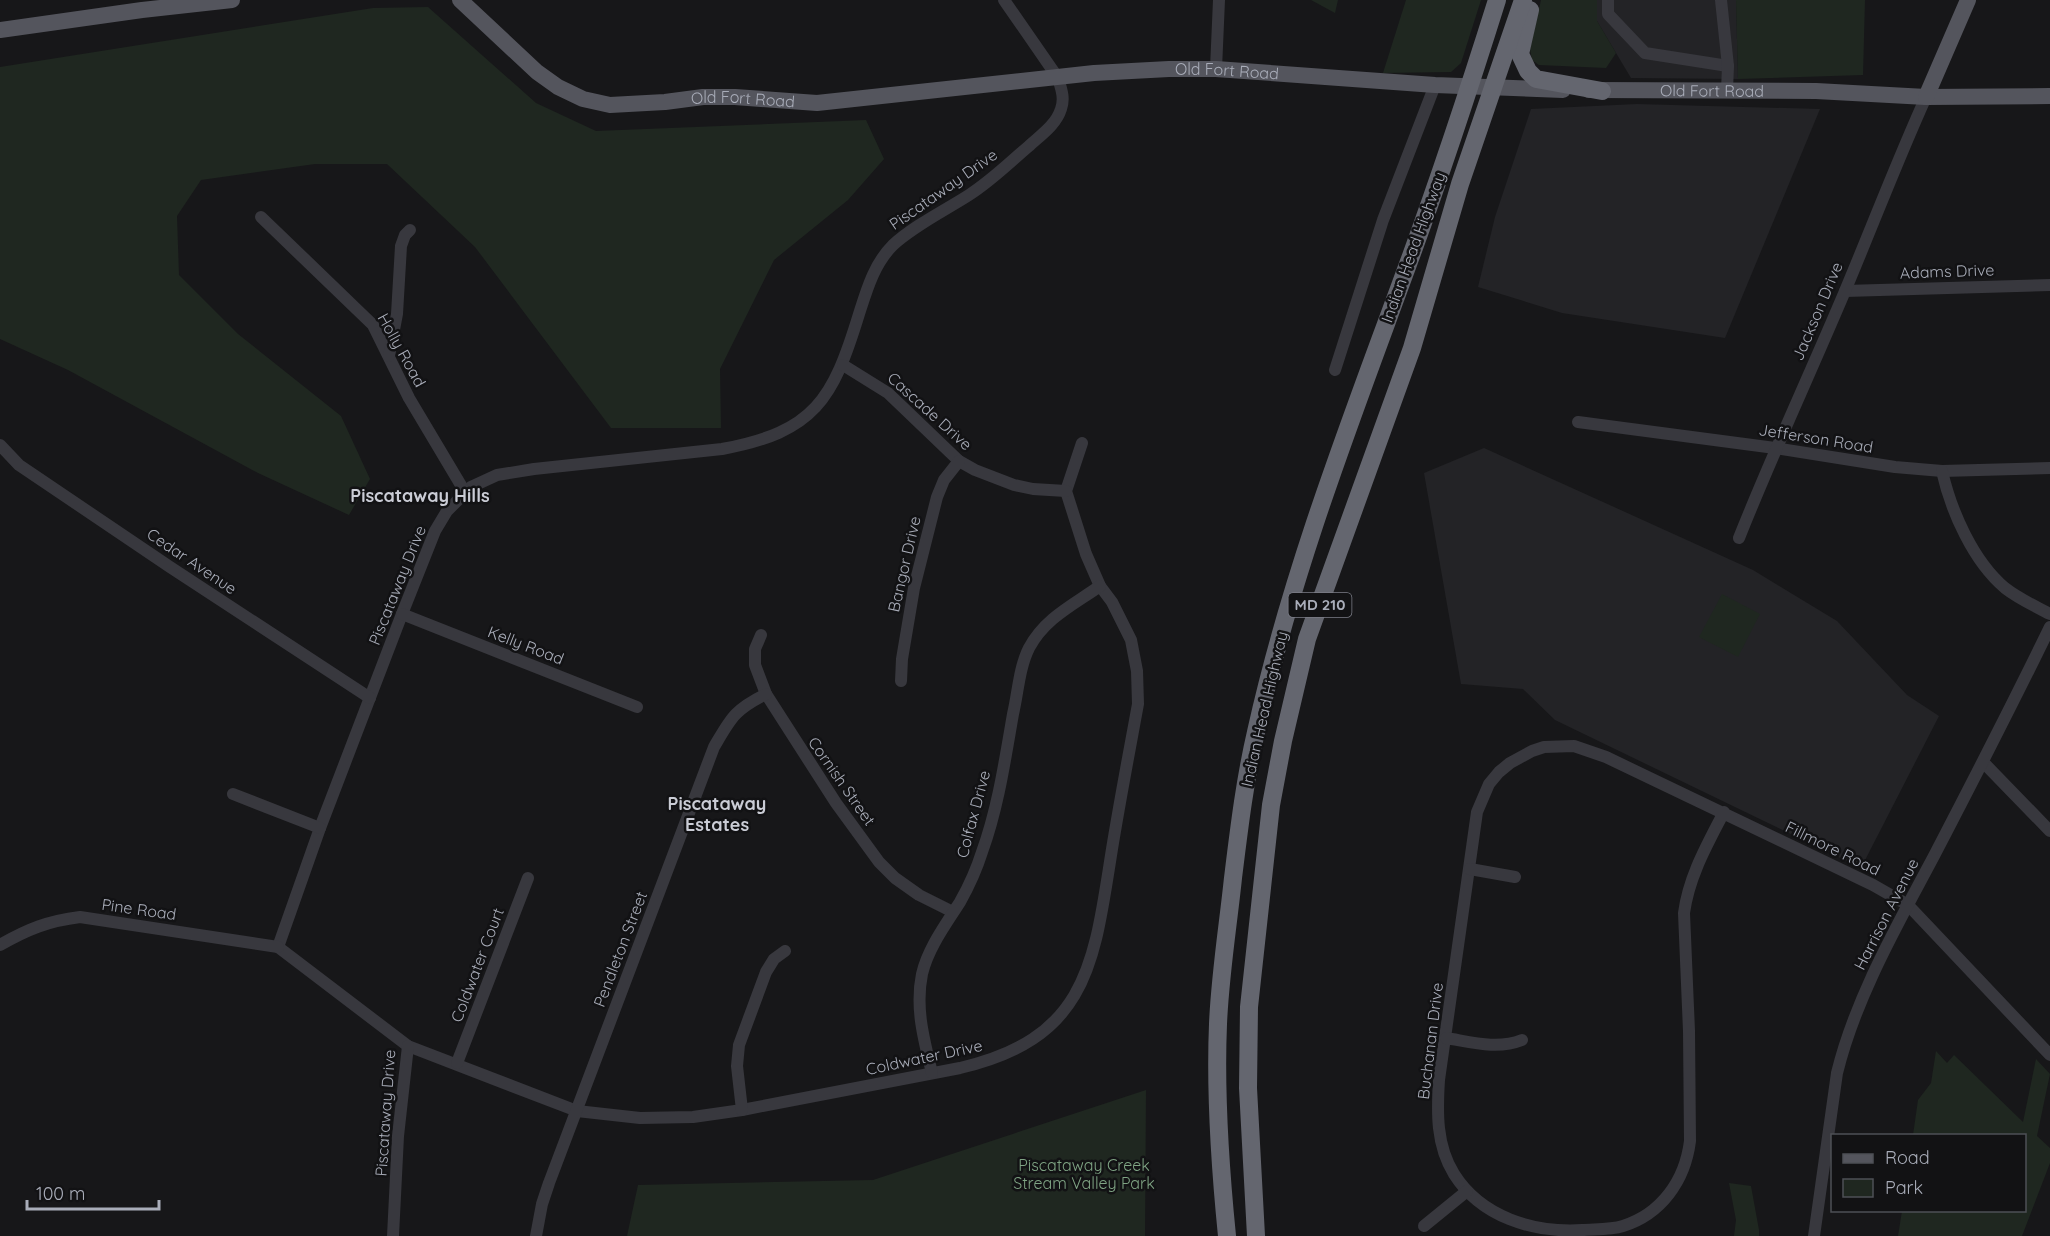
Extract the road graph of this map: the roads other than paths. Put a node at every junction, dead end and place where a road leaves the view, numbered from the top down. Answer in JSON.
{"nodes":[{"id":1,"x":232,"y":0,"type":"edge"},
{"id":2,"x":460,"y":0,"type":"edge"},
{"id":3,"x":1004,"y":0,"type":"edge"},
{"id":4,"x":1219,"y":0,"type":"edge"},
{"id":5,"x":1497,"y":0,"type":"edge"},
{"id":6,"x":1523,"y":0,"type":"edge"},
{"id":7,"x":1534,"y":0,"type":"edge"},
{"id":8,"x":1608,"y":0,"type":"edge"},
{"id":9,"x":1721,"y":0,"type":"edge"},
{"id":10,"x":1968,"y":0,"type":"edge"},
{"id":11,"x":0,"y":30,"type":"edge"},
{"id":12,"x":1728,"y":66,"type":"junction"},
{"id":13,"x":1216,"y":69,"type":"junction"},
{"id":14,"x":1058,"y":78,"type":"junction"},
{"id":15,"x":1435,"y":85,"type":"junction"},
{"id":16,"x":1470,"y":85,"type":"junction"},
{"id":17,"x":1493,"y":86,"type":"junction"},
{"id":18,"x":1727,"y":90,"type":"junction"},
{"id":19,"x":1602,"y":91,"type":"junction"},
{"id":20,"x":2050,"y":96,"type":"edge"},
{"id":21,"x":1926,"y":97,"type":"junction"},
{"id":22,"x":261,"y":217,"type":"dead end"},
{"id":23,"x":410,"y":230,"type":"dead end"},
{"id":24,"x":2050,"y":285,"type":"edge"},
{"id":25,"x":1845,"y":291,"type":"junction"},
{"id":26,"x":389,"y":356,"type":"junction"},
{"id":27,"x":843,"y":365,"type":"junction"},
{"id":28,"x":1335,"y":370,"type":"dead end"},
{"id":29,"x":1578,"y":422,"type":"dead end"},
{"id":30,"x":1082,"y":443,"type":"dead end"},
{"id":31,"x":0,"y":445,"type":"edge"},
{"id":32,"x":1775,"y":448,"type":"junction"},
{"id":33,"x":959,"y":461,"type":"junction"},
{"id":34,"x":2050,"y":468,"type":"edge"},
{"id":35,"x":1942,"y":471,"type":"junction"},
{"id":36,"x":1066,"y":491,"type":"junction"},
{"id":37,"x":465,"y":492,"type":"junction"},
{"id":38,"x":1738,"y":538,"type":"dead end"},
{"id":39,"x":1100,"y":586,"type":"junction"},
{"id":40,"x":402,"y":614,"type":"junction"},
{"id":41,"x":2050,"y":614,"type":"edge"},
{"id":42,"x":2050,"y":627,"type":"edge"},
{"id":43,"x":761,"y":635,"type":"dead end"},
{"id":44,"x":901,"y":681,"type":"dead end"},
{"id":45,"x":766,"y":694,"type":"junction"},
{"id":46,"x":370,"y":698,"type":"junction"},
{"id":47,"x":637,"y":706,"type":"dead end"},
{"id":48,"x":1983,"y":762,"type":"junction"},
{"id":49,"x":1622,"y":764,"type":"joint"},
{"id":50,"x":233,"y":794,"type":"dead end"},
{"id":51,"x":1724,"y":813,"type":"junction"},
{"id":52,"x":320,"y":828,"type":"junction"},
{"id":53,"x":2050,"y":831,"type":"edge"},
{"id":54,"x":1470,"y":869,"type":"junction"},
{"id":55,"x":1515,"y":877,"type":"dead end"},
{"id":56,"x":528,"y":878,"type":"dead end"},
{"id":57,"x":1908,"y":905,"type":"junction"},
{"id":58,"x":953,"y":912,"type":"junction"},
{"id":59,"x":0,"y":945,"type":"edge"},
{"id":60,"x":278,"y":947,"type":"junction"},
{"id":61,"x":785,"y":951,"type":"dead end"},
{"id":62,"x":1446,"y":1038,"type":"junction"},
{"id":63,"x":1522,"y":1040,"type":"dead end"},
{"id":64,"x":408,"y":1046,"type":"junction"},
{"id":65,"x":2050,"y":1055,"type":"edge"},
{"id":66,"x":457,"y":1063,"type":"junction"},
{"id":67,"x":932,"y":1073,"type":"junction"},
{"id":68,"x":742,"y":1110,"type":"junction"},
{"id":69,"x":577,"y":1111,"type":"junction"},
{"id":70,"x":1467,"y":1191,"type":"junction"},
{"id":71,"x":1424,"y":1226,"type":"dead end"},
{"id":72,"x":393,"y":1236,"type":"edge"},
{"id":73,"x":536,"y":1236,"type":"edge"},
{"id":74,"x":1227,"y":1236,"type":"edge"},
{"id":75,"x":1256,"y":1236,"type":"edge"},
{"id":76,"x":1814,"y":1236,"type":"edge"}],
"edges":[{"from":1,"to":11,"type":"main road"},
{"from":2,"to":14,"type":"main road","name":"Old Fort Road"},
{"from":3,"to":14,"type":"street"},
{"from":4,"to":13,"type":"street"},
{"from":5,"to":16,"type":"highway","name":"Indian Head Highway","number":"MD 210"},
{"from":6,"to":17,"type":"highway","name":"Indian Head Highway","number":"MD 210"},
{"from":7,"to":19,"type":"highway"},
{"from":8,"to":12,"type":"street"},
{"from":9,"to":12,"type":"street"},
{"from":10,"to":21,"type":"main road"},
{"from":12,"to":18,"type":"street"},
{"from":13,"to":14,"type":"main road","name":"Old Fort Road"},
{"from":13,"to":15,"type":"main road","name":"Old Fort Road"},
{"from":14,"to":27,"type":"street","name":"Piscataway Drive"},
{"from":15,"to":16,"type":"main road","name":"Old Fort Road"},
{"from":15,"to":28,"type":"street"},
{"from":16,"to":17,"type":"main road","name":"Old Fort Road"},
{"from":16,"to":74,"type":"highway","name":"Indian Head Highway","number":"MD 210"},
{"from":17,"to":19,"type":"main road","name":"Old Fort Road"},
{"from":17,"to":75,"type":"highway","name":"Indian Head Highway","number":"MD 210"},
{"from":18,"to":19,"type":"main road","name":"Old Fort Road"},
{"from":18,"to":21,"type":"main road","name":"Old Fort Road"},
{"from":20,"to":21,"type":"main road","name":"Old Fort Road"},
{"from":21,"to":25,"type":"street","name":"Jackson Drive"},
{"from":22,"to":26,"type":"street","name":"Holly Road"},
{"from":23,"to":26,"type":"street"},
{"from":24,"to":25,"type":"street","name":"Adams Drive"},
{"from":25,"to":32,"type":"street","name":"Jackson Drive"},
{"from":26,"to":37,"type":"street","name":"Holly Road"},
{"from":27,"to":33,"type":"street","name":"Cascade Drive"},
{"from":27,"to":37,"type":"street","name":"Piscataway Drive"},
{"from":29,"to":32,"type":"street","name":"Jefferson Road"},
{"from":30,"to":36,"type":"street"},
{"from":31,"to":46,"type":"street","name":"Cedar Avenue"},
{"from":32,"to":35,"type":"street","name":"Jefferson Road"},
{"from":32,"to":38,"type":"street","name":"Jackson Drive"},
{"from":33,"to":36,"type":"street","name":"Cascade Drive"},
{"from":33,"to":44,"type":"street","name":"Bangor Drive"},
{"from":34,"to":35,"type":"street","name":"Jefferson Road"},
{"from":35,"to":41,"type":"street"},
{"from":36,"to":39,"type":"street","name":"Coldwater Drive"},
{"from":37,"to":40,"type":"street","name":"Piscataway Drive"},
{"from":39,"to":58,"type":"street","name":"Colfax Drive"},
{"from":39,"to":67,"type":"street","name":"Coldwater Drive"},
{"from":40,"to":46,"type":"street","name":"Piscataway Drive"},
{"from":40,"to":47,"type":"street","name":"Kelly Road"},
{"from":42,"to":48,"type":"street","name":"Harrison Avenue"},
{"from":43,"to":45,"type":"street","name":"Cornish Street"},
{"from":45,"to":58,"type":"street","name":"Cornish Street"},
{"from":45,"to":69,"type":"street","name":"Pendleton Street"},
{"from":46,"to":52,"type":"street","name":"Piscataway Drive"},
{"from":48,"to":53,"type":"street"},
{"from":48,"to":57,"type":"street","name":"Harrison Avenue"},
{"from":49,"to":51,"type":"street","name":"Fillmore Road"},
{"from":49,"to":54,"type":"street","name":"Buchanan Drive"},
{"from":50,"to":52,"type":"street"},
{"from":51,"to":57,"type":"street","name":"Fillmore Road"},
{"from":51,"to":70,"type":"street","name":"Buchanan Drive"},
{"from":52,"to":60,"type":"street","name":"Piscataway Drive"},
{"from":54,"to":55,"type":"street"},
{"from":54,"to":62,"type":"street","name":"Buchanan Drive"},
{"from":56,"to":66,"type":"street","name":"Coldwater Court"},
{"from":57,"to":65,"type":"street","name":"Fillmore Road"},
{"from":57,"to":76,"type":"street","name":"Harrison Avenue"},
{"from":58,"to":67,"type":"street","name":"Colfax Drive"},
{"from":59,"to":60,"type":"street","name":"Pine Road"},
{"from":60,"to":64,"type":"street","name":"Piscataway Drive"},
{"from":61,"to":68,"type":"street"},
{"from":62,"to":63,"type":"street"},
{"from":62,"to":70,"type":"street","name":"Buchanan Drive"},
{"from":64,"to":66,"type":"street","name":"Coldwater Drive"},
{"from":64,"to":72,"type":"street","name":"Piscataway Drive"},
{"from":66,"to":69,"type":"street","name":"Coldwater Drive"},
{"from":67,"to":68,"type":"street","name":"Coldwater Drive"},
{"from":68,"to":69,"type":"street","name":"Coldwater Drive"},
{"from":69,"to":73,"type":"street","name":"Pendleton Street"},
{"from":70,"to":71,"type":"street"}]}
